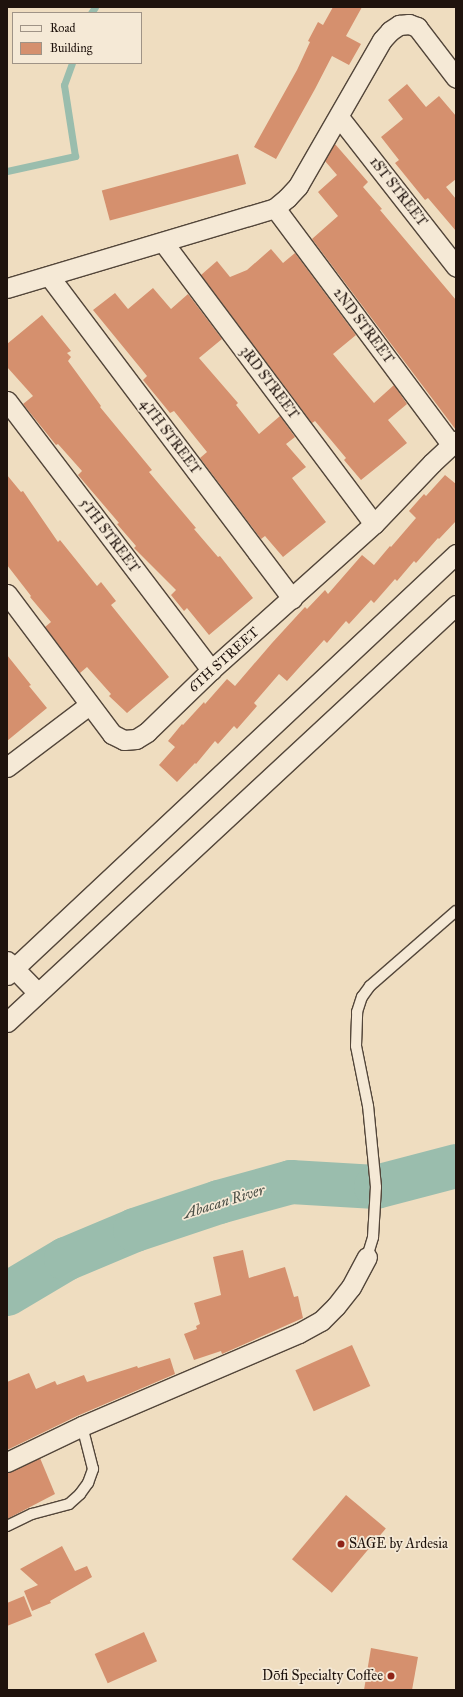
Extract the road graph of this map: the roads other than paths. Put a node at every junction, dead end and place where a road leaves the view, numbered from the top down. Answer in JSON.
{"nodes":[{"id":1,"x":456,"y":78,"type":"edge"},
{"id":2,"x":340,"y":117,"type":"junction"},
{"id":3,"x":275,"y":208,"type":"junction"},
{"id":4,"x":163,"y":242,"type":"junction"},
{"id":5,"x":456,"y":267,"type":"edge"},
{"id":6,"x":49,"y":276,"type":"junction"},
{"id":7,"x":7,"y":288,"type":"edge"},
{"id":8,"x":7,"y":401,"type":"edge"},
{"id":9,"x":454,"y":442,"type":"edge"},
{"id":10,"x":374,"y":524,"type":"junction"},
{"id":11,"x":456,"y":554,"type":"edge"},
{"id":12,"x":7,"y":594,"type":"edge"},
{"id":13,"x":292,"y":599,"type":"junction"},
{"id":14,"x":456,"y":605,"type":"edge"},
{"id":15,"x":211,"y":670,"type":"junction"},
{"id":16,"x":89,"y":705,"type":"junction"},
{"id":17,"x":7,"y":767,"type":"edge"},
{"id":18,"x":456,"y":911,"type":"edge"},
{"id":19,"x":9,"y":968,"type":"edge"},
{"id":20,"x":37,"y":992,"type":"junction"},
{"id":21,"x":7,"y":1022,"type":"edge"},
{"id":22,"x":367,"y":1257,"type":"joint"},
{"id":23,"x":82,"y":1426,"type":"junction"},
{"id":24,"x":7,"y":1462,"type":"edge"},
{"id":25,"x":7,"y":1526,"type":"edge"}],
"edges":[{"from":1,"to":2,"type":"street"},
{"from":2,"to":3,"type":"street"},
{"from":2,"to":5,"type":"street","name":"1ST STREET"},
{"from":3,"to":4,"type":"street"},
{"from":3,"to":9,"type":"street","name":"2ND STREET"},
{"from":4,"to":6,"type":"street"},
{"from":4,"to":10,"type":"street","name":"3RD STREET"},
{"from":6,"to":7,"type":"street"},
{"from":6,"to":13,"type":"street","name":"4TH STREET"},
{"from":8,"to":15,"type":"street","name":"5TH STREET"},
{"from":9,"to":10,"type":"street","name":"6TH STREET"},
{"from":10,"to":13,"type":"street","name":"6TH STREET"},
{"from":11,"to":19,"type":"street"},
{"from":12,"to":16,"type":"street","name":"6TH STREET"},
{"from":13,"to":15,"type":"street","name":"6TH STREET"},
{"from":14,"to":20,"type":"street"},
{"from":15,"to":16,"type":"street","name":"6TH STREET"},
{"from":16,"to":17,"type":"street"},
{"from":18,"to":22,"type":"lane"},
{"from":19,"to":20,"type":"street"},
{"from":20,"to":21,"type":"street"},
{"from":22,"to":23,"type":"street"},
{"from":23,"to":24,"type":"street"},
{"from":23,"to":25,"type":"lane"}]}
